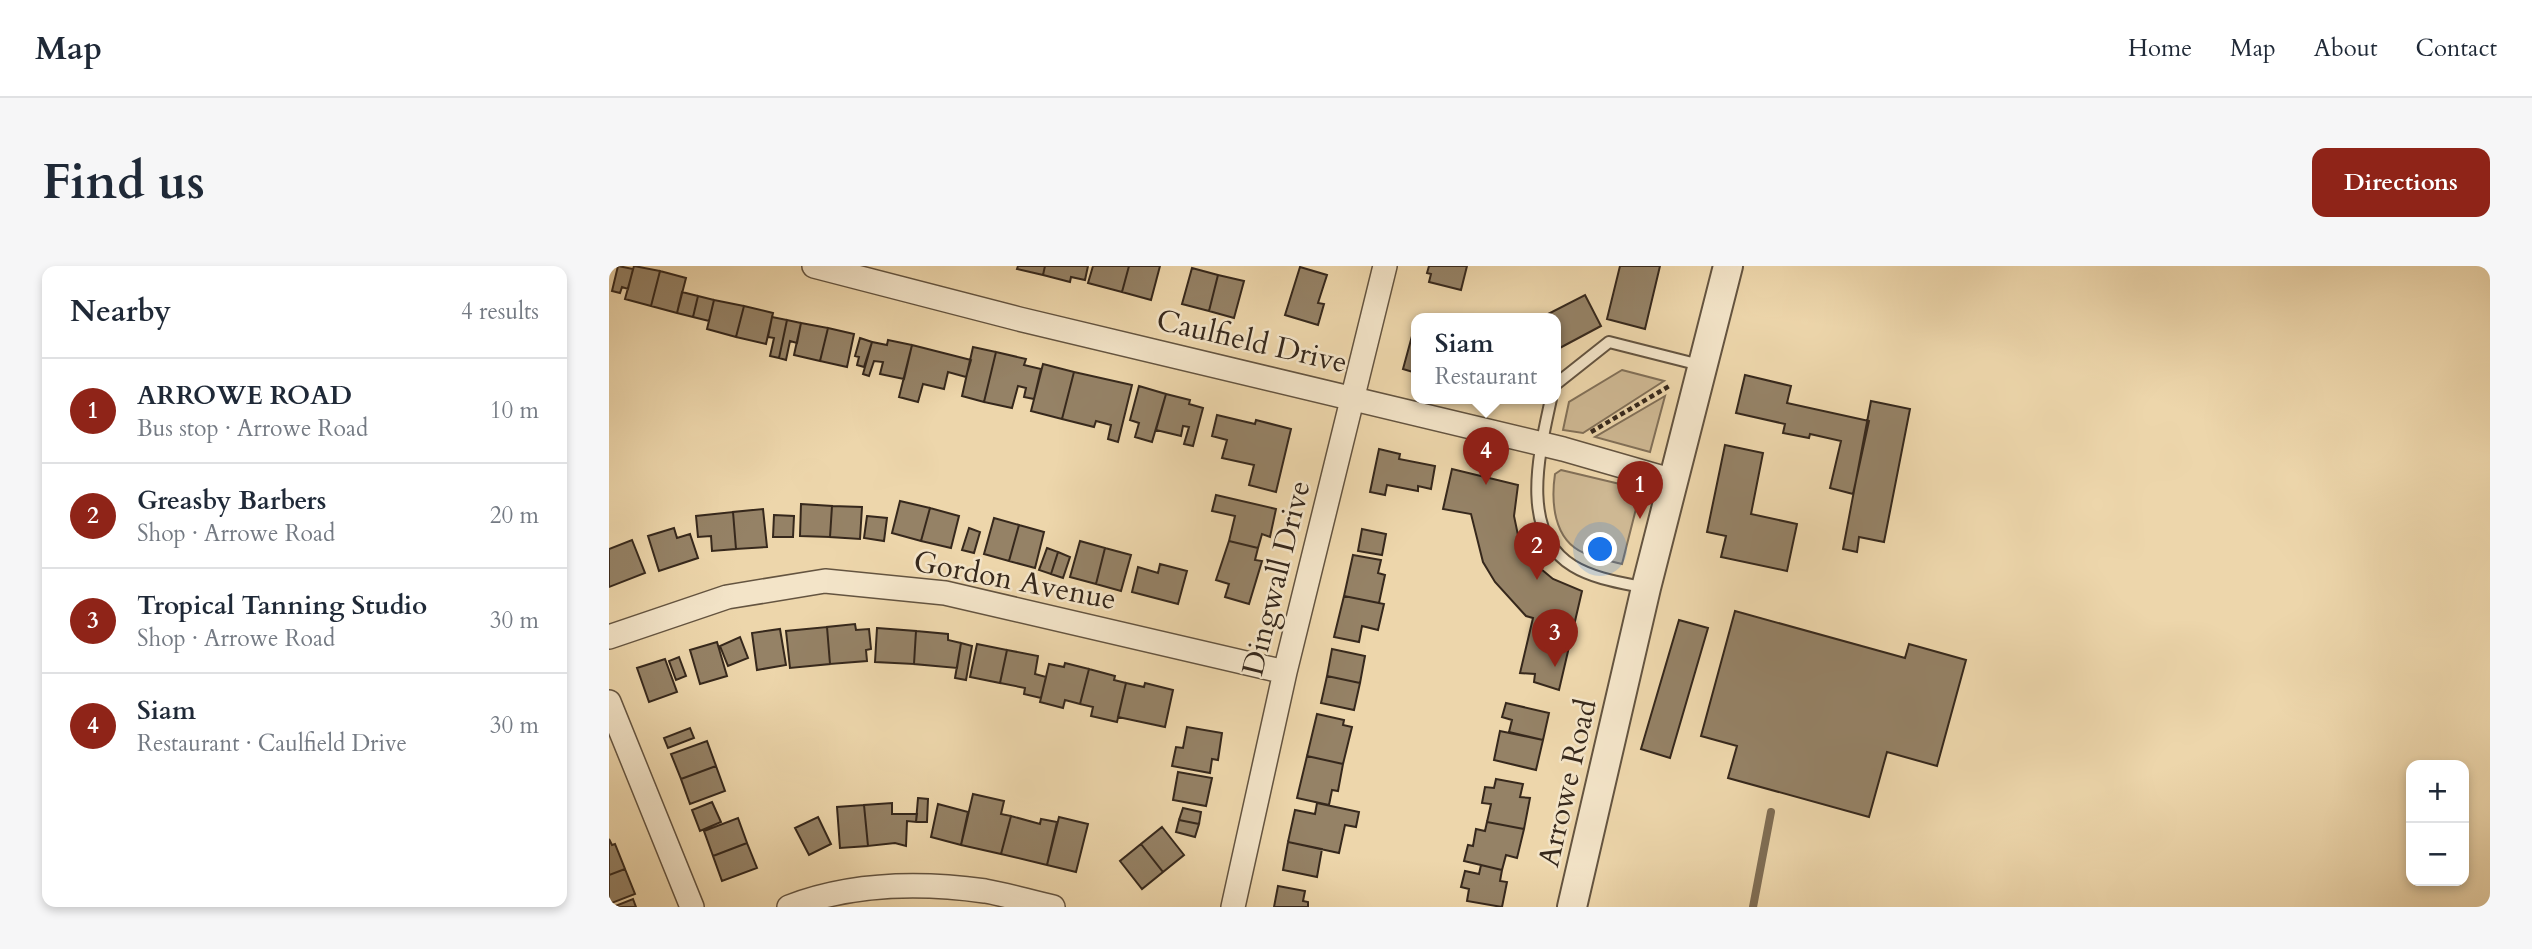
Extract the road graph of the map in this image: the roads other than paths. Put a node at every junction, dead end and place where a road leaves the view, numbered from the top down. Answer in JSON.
{"nodes":[{"id":1,"x":814,"y":266,"type":"edge"},
{"id":2,"x":1385,"y":266,"type":"edge"},
{"id":3,"x":1728,"y":266,"type":"edge"},
{"id":4,"x":1703,"y":366,"type":"junction"},
{"id":5,"x":1561,"y":380,"type":"edge"},
{"id":6,"x":1353,"y":397,"type":"junction"},
{"id":7,"x":1551,"y":404,"type":"edge"},
{"id":8,"x":1553,"y":446,"type":"junction"},
{"id":9,"x":1674,"y":481,"type":"junction"},
{"id":10,"x":1646,"y":588,"type":"junction"},
{"id":11,"x":609,"y":636,"type":"edge"},
{"id":12,"x":1285,"y":672,"type":"junction"},
{"id":13,"x":609,"y":702,"type":"edge"},
{"id":14,"x":692,"y":907,"type":"edge"},
{"id":15,"x":789,"y":907,"type":"edge"},
{"id":16,"x":1053,"y":907,"type":"edge"},
{"id":17,"x":1233,"y":907,"type":"edge"},
{"id":18,"x":1572,"y":907,"type":"edge"}],
"edges":[{"from":1,"to":6,"type":"street","name":"Caulfield Drive"},
{"from":2,"to":6,"type":"street","name":"Dingwall Drive"},
{"from":3,"to":4,"type":"street","name":"Arrowe Road"},
{"from":4,"to":5,"type":"lane"},
{"from":4,"to":9,"type":"street","name":"Arrowe Road"},
{"from":6,"to":8,"type":"street","name":"Caulfield Drive"},
{"from":6,"to":12,"type":"street","name":"Dingwall Drive"},
{"from":7,"to":8,"type":"lane"},
{"from":8,"to":9,"type":"street","name":"Caulfield Drive"},
{"from":8,"to":10,"type":"lane"},
{"from":9,"to":10,"type":"street","name":"Arrowe Road"},
{"from":10,"to":18,"type":"street","name":"Arrowe Road"},
{"from":11,"to":12,"type":"street","name":"Gordon Avenue"},
{"from":12,"to":17,"type":"street","name":"Dingwall Drive"},
{"from":13,"to":14,"type":"street"},
{"from":15,"to":16,"type":"street"}]}
